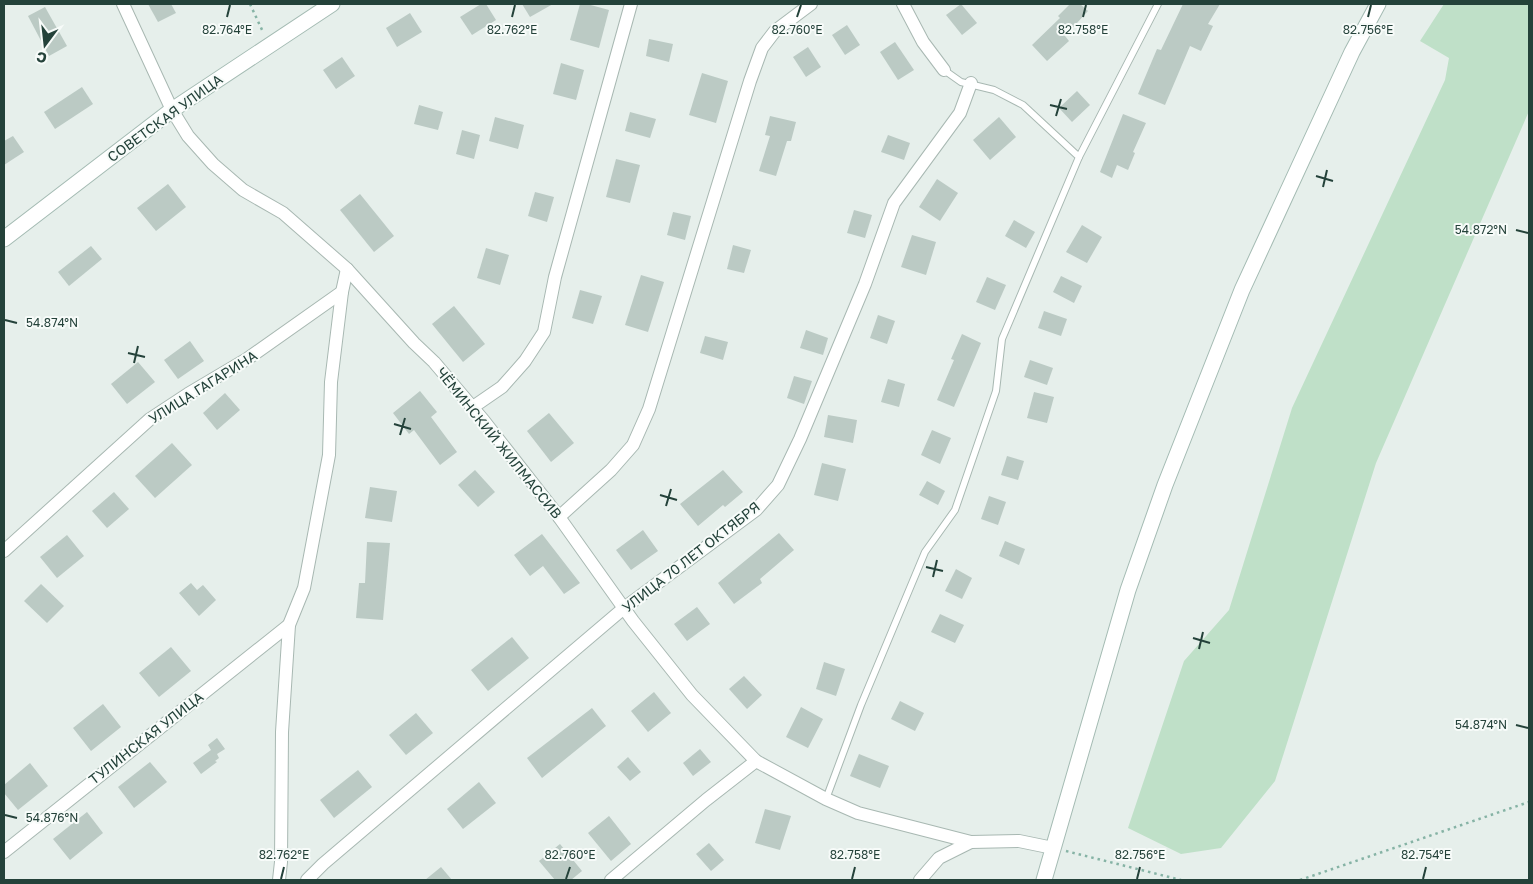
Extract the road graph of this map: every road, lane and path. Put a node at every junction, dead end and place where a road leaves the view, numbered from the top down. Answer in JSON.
{"nodes":[{"id":1,"x":123,"y":4,"type":"edge"},
{"id":2,"x":250,"y":4,"type":"edge"},
{"id":3,"x":332,"y":4,"type":"edge"},
{"id":4,"x":631,"y":4,"type":"edge"},
{"id":5,"x":810,"y":4,"type":"edge"},
{"id":6,"x":903,"y":4,"type":"edge"},
{"id":7,"x":1158,"y":4,"type":"edge"},
{"id":8,"x":1378,"y":4,"type":"edge"},
{"id":9,"x":270,"y":44,"type":"junction"},
{"id":10,"x":944,"y":70,"type":"joint"},
{"id":11,"x":971,"y":83,"type":"junction"},
{"id":12,"x":172,"y":110,"type":"junction"},
{"id":13,"x":1078,"y":157,"type":"junction"},
{"id":14,"x":4,"y":239,"type":"edge"},
{"id":15,"x":347,"y":269,"type":"junction"},
{"id":16,"x":342,"y":292,"type":"junction"},
{"id":17,"x":473,"y":407,"type":"junction"},
{"id":18,"x":559,"y":517,"type":"junction"},
{"id":19,"x":4,"y":551,"type":"edge"},
{"id":20,"x":624,"y":608,"type":"junction"},
{"id":21,"x":289,"y":625,"type":"junction"},
{"id":22,"x":756,"y":761,"type":"junction"},
{"id":23,"x":826,"y":799,"type":"junction"},
{"id":24,"x":1529,"y":802,"type":"edge"},
{"id":25,"x":971,"y":842,"type":"junction"},
{"id":26,"x":1053,"y":848,"type":"junction"},
{"id":27,"x":4,"y":852,"type":"edge"},
{"id":28,"x":280,"y":880,"type":"edge"},
{"id":29,"x":307,"y":880,"type":"edge"},
{"id":30,"x":611,"y":880,"type":"edge"},
{"id":31,"x":920,"y":880,"type":"edge"},
{"id":32,"x":1044,"y":880,"type":"edge"},
{"id":33,"x":1181,"y":880,"type":"edge"},
{"id":34,"x":1300,"y":880,"type":"edge"}],
"edges":[{"from":1,"to":12,"type":"street","name":"ЧЁМИНСКИЙ ЖИЛМАССИВ"},
{"from":2,"to":9,"type":"path"},
{"from":3,"to":9,"type":"main road","name":"СОВЕТСКАЯ УЛИЦА"},
{"from":4,"to":17,"type":"street"},
{"from":5,"to":18,"type":"street"},
{"from":6,"to":10,"type":"street"},
{"from":7,"to":13,"type":"lane"},
{"from":8,"to":26,"type":"main road"},
{"from":9,"to":12,"type":"main road","name":"СОВЕТСКАЯ УЛИЦА"},
{"from":10,"to":11,"type":"lane"},
{"from":11,"to":13,"type":"lane"},
{"from":11,"to":20,"type":"street","name":"УЛИЦА 70 ЛЕТ ОКТЯБРЯ"},
{"from":12,"to":14,"type":"main road","name":"СОВЕТСКАЯ УЛИЦА"},
{"from":12,"to":15,"type":"street","name":"ЧЁМИНСКИЙ ЖИЛМАССИВ"},
{"from":13,"to":23,"type":"lane"},
{"from":15,"to":16,"type":"street"},
{"from":15,"to":17,"type":"street","name":"ЧЁМИНСКИЙ ЖИЛМАССИВ"},
{"from":16,"to":19,"type":"street","name":"УЛИЦА ГАГАРИНА"},
{"from":16,"to":21,"type":"street"},
{"from":17,"to":18,"type":"street","name":"ЧЁМИНСКИЙ ЖИЛМАССИВ"},
{"from":18,"to":20,"type":"street","name":"ЧЁМИНСКИЙ ЖИЛМАССИВ"},
{"from":20,"to":22,"type":"street","name":"ЧЁМИНСКИЙ ЖИЛМАССИВ"},
{"from":20,"to":29,"type":"street","name":"УЛИЦА 70 ЛЕТ ОКТЯБРЯ"},
{"from":21,"to":27,"type":"street","name":"ТУЛИНСКАЯ УЛИЦА"},
{"from":21,"to":28,"type":"street"},
{"from":22,"to":23,"type":"street","name":"ЧЁМИНСКИЙ ЖИЛМАССИВ"},
{"from":22,"to":30,"type":"street"},
{"from":23,"to":25,"type":"street","name":"ЧЁМИНСКИЙ ЖИЛМАССИВ"},
{"from":24,"to":34,"type":"path"},
{"from":25,"to":26,"type":"street","name":"ЧЁМИНСКИЙ ЖИЛМАССИВ"},
{"from":25,"to":31,"type":"street","name":"ЧЁМИНСКИЙ ЖИЛМАССИВ"},
{"from":26,"to":32,"type":"main road"},
{"from":26,"to":33,"type":"path"}]}
